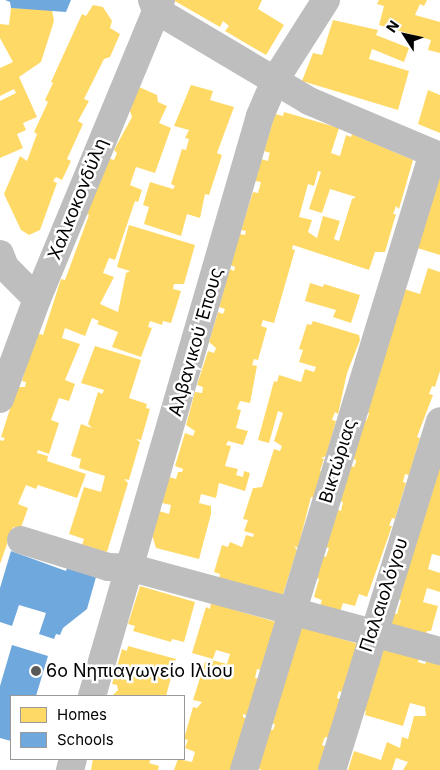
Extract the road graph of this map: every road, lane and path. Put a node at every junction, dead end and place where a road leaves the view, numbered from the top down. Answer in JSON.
{"nodes":[{"id":1,"x":326,"y":0,"type":"edge"},
{"id":2,"x":156,"y":3,"type":"edge"},
{"id":3,"x":275,"y":80,"type":"junction"},
{"id":4,"x":436,"y":154,"type":"edge"},
{"id":5,"x":0,"y":254,"type":"edge"},
{"id":6,"x":37,"y":299,"type":"junction"},
{"id":7,"x":0,"y":399,"type":"edge"},
{"id":8,"x":440,"y":421,"type":"edge"},
{"id":9,"x":21,"y":540,"type":"dead end"},
{"id":10,"x":132,"y":568,"type":"junction"},
{"id":11,"x":293,"y":610,"type":"junction"},
{"id":12,"x":372,"y":634,"type":"junction"},
{"id":13,"x":440,"y":651,"type":"edge"},
{"id":14,"x":92,"y":695,"type":"edge"},
{"id":15,"x":244,"y":770,"type":"edge"},
{"id":16,"x":332,"y":770,"type":"edge"}],
"edges":[{"from":1,"to":3,"type":"street","name":"Αλβανικού Έπους"},
{"from":2,"to":3,"type":"street"},
{"from":2,"to":6,"type":"street","name":"Χαλκοκονδύλη"},
{"from":3,"to":4,"type":"street"},
{"from":3,"to":10,"type":"street","name":"Αλβανικού Έπους"},
{"from":4,"to":11,"type":"street","name":"Βικτώριας"},
{"from":5,"to":6,"type":"street"},
{"from":6,"to":7,"type":"street","name":"Χαλκοκονδύλη"},
{"from":8,"to":12,"type":"street","name":"Παλαιολόγου"},
{"from":9,"to":10,"type":"street"},
{"from":10,"to":11,"type":"street"},
{"from":10,"to":14,"type":"street","name":"Αλβανικού Έπους"},
{"from":11,"to":12,"type":"street"},
{"from":11,"to":15,"type":"street","name":"Βικτώριας"},
{"from":12,"to":13,"type":"street"},
{"from":12,"to":16,"type":"street","name":"Παλαιολόγου"}]}
